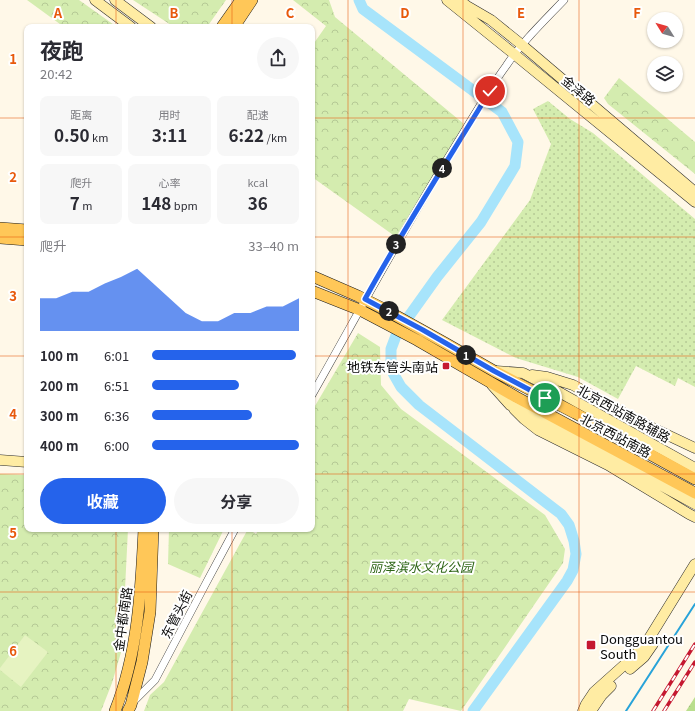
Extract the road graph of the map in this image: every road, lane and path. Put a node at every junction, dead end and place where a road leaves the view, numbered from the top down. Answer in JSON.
{"nodes":[{"id":1,"x":94,"y":0,"type":"edge"},
{"id":2,"x":115,"y":0,"type":"edge"},
{"id":3,"x":240,"y":0,"type":"edge"},
{"id":4,"x":252,"y":0,"type":"edge"},
{"id":5,"x":447,"y":0,"type":"edge"},
{"id":6,"x":458,"y":0,"type":"edge"},
{"id":7,"x":564,"y":0,"type":"edge"},
{"id":8,"x":127,"y":24,"type":"edge"},
{"id":9,"x":147,"y":24,"type":"edge"},
{"id":10,"x":224,"y":24,"type":"edge"},
{"id":11,"x":236,"y":24,"type":"edge"},
{"id":12,"x":522,"y":44,"type":"junction"},
{"id":13,"x":514,"y":54,"type":"junction"},
{"id":14,"x":695,"y":192,"type":"edge"},
{"id":15,"x":695,"y":202,"type":"edge"},
{"id":16,"x":0,"y":228,"type":"edge"},
{"id":17,"x":24,"y":230,"type":"edge"},
{"id":18,"x":0,"y":238,"type":"edge"},
{"id":19,"x":24,"y":240,"type":"edge"},
{"id":20,"x":315,"y":277,"type":"edge"},
{"id":21,"x":315,"y":292,"type":"edge"},
{"id":22,"x":365,"y":299,"type":"junction"},
{"id":23,"x":360,"y":310,"type":"junction"},
{"id":24,"x":523,"y":373,"type":"junction"},
{"id":25,"x":491,"y":376,"type":"junction"},
{"id":26,"x":315,"y":390,"type":"edge"},
{"id":27,"x":510,"y":405,"type":"junction"},
{"id":28,"x":695,"y":448,"type":"edge"},
{"id":29,"x":0,"y":454,"type":"edge"},
{"id":30,"x":24,"y":455,"type":"edge"},
{"id":31,"x":0,"y":460,"type":"edge"},
{"id":32,"x":24,"y":462,"type":"edge"},
{"id":33,"x":695,"y":468,"type":"edge"},
{"id":34,"x":695,"y":479,"type":"edge"},
{"id":35,"x":695,"y":493,"type":"edge"},
{"id":36,"x":695,"y":504,"type":"edge"},
{"id":37,"x":695,"y":517,"type":"edge"},
{"id":38,"x":144,"y":532,"type":"edge"},
{"id":39,"x":153,"y":532,"type":"edge"},
{"id":40,"x":234,"y":532,"type":"edge"},
{"id":41,"x":695,"y":564,"type":"edge"},
{"id":42,"x":695,"y":575,"type":"edge"},
{"id":43,"x":129,"y":708,"type":"edge"},
{"id":44,"x":115,"y":711,"type":"edge"},
{"id":45,"x":583,"y":711,"type":"edge"},
{"id":46,"x":591,"y":711,"type":"edge"}],
"edges":[{"from":1,"to":8,"type":"main road"},
{"from":2,"to":9,"type":"main road"},
{"from":3,"to":10,"type":"main road"},
{"from":4,"to":11,"type":"main road"},
{"from":5,"to":13,"type":"main road","name":"金泽路"},
{"from":6,"to":12,"type":"main road","name":"金泽路"},
{"from":7,"to":12,"type":"street"},
{"from":12,"to":13,"type":"street"},
{"from":12,"to":14,"type":"main road","name":"金泽路"},
{"from":13,"to":15,"type":"main road","name":"金泽路"},
{"from":13,"to":22,"type":"street"},
{"from":16,"to":17,"type":"main road"},
{"from":18,"to":19,"type":"main road"},
{"from":20,"to":22,"type":"main road","name":"北京西站南路"},
{"from":21,"to":23,"type":"main road","name":"北京西站南路"},
{"from":22,"to":23,"type":"street"},
{"from":22,"to":25,"type":"main road","name":"北京西站南路"},
{"from":23,"to":25,"type":"main road","name":"北京西站南路"},
{"from":23,"to":26,"type":"street"},
{"from":24,"to":25,"type":"main road","name":"北京西站南路辅路"},
{"from":24,"to":28,"type":"main road"},
{"from":24,"to":33,"type":"main road","name":"北京西站南路辅路"},
{"from":25,"to":27,"type":"main road"},
{"from":25,"to":34,"type":"main road","name":"北京西站南路"},
{"from":25,"to":35,"type":"main road","name":"北京西站南路"},
{"from":27,"to":36,"type":"main road"},
{"from":27,"to":37,"type":"main road"},
{"from":29,"to":30,"type":"main road"},
{"from":31,"to":32,"type":"main road"},
{"from":38,"to":44,"type":"main road","name":"金中都南路"},
{"from":39,"to":43,"type":"main road","name":"金中都南路"},
{"from":40,"to":43,"type":"street","name":"东管头街"},
{"from":41,"to":45,"type":"main road"},
{"from":42,"to":46,"type":"main road"}]}
